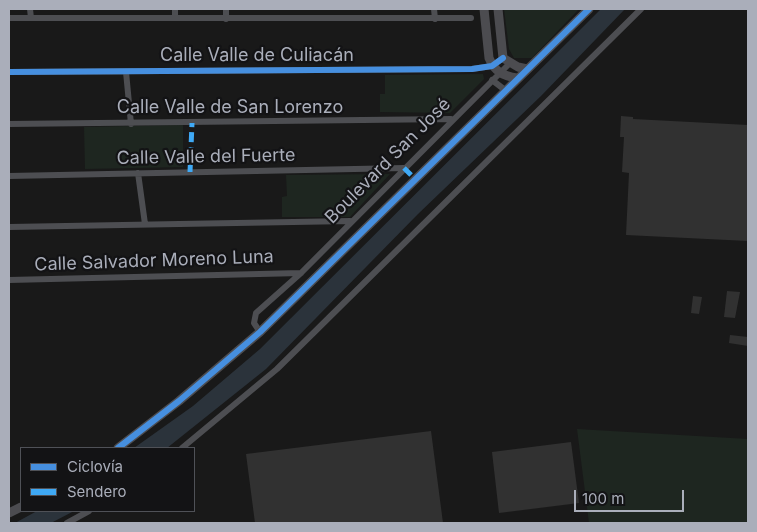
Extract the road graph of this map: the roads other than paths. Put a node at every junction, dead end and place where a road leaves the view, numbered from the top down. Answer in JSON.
{"nodes":[{"id":1,"x":30,"y":9,"type":"edge"},
{"id":2,"x":175,"y":9,"type":"edge"},
{"id":3,"x":226,"y":9,"type":"edge"},
{"id":4,"x":434,"y":9,"type":"edge"},
{"id":5,"x":484,"y":9,"type":"edge"},
{"id":6,"x":498,"y":9,"type":"edge"},
{"id":7,"x":589,"y":9,"type":"edge"},
{"id":8,"x":640,"y":9,"type":"edge"},
{"id":9,"x":9,"y":18,"type":"edge"},
{"id":10,"x":30,"y":18,"type":"junction"},
{"id":11,"x":175,"y":18,"type":"junction"},
{"id":12,"x":471,"y":18,"type":"dead end"},
{"id":13,"x":434,"y":19,"type":"junction"},
{"id":14,"x":226,"y":20,"type":"junction"},
{"id":15,"x":506,"y":61,"type":"junction"},
{"id":16,"x":492,"y":66,"type":"junction"},
{"id":17,"x":527,"y":69,"type":"junction"},
{"id":18,"x":9,"y":72,"type":"edge"},
{"id":19,"x":126,"y":72,"type":"junction"},
{"id":20,"x":500,"y":73,"type":"junction"},
{"id":21,"x":517,"y":78,"type":"junction"},
{"id":22,"x":492,"y":80,"type":"junction"},
{"id":23,"x":505,"y":90,"type":"junction"},
{"id":24,"x":451,"y":120,"type":"junction"},
{"id":25,"x":9,"y":124,"type":"edge"},
{"id":26,"x":131,"y":124,"type":"junction"},
{"id":27,"x":404,"y":168,"type":"junction"},
{"id":28,"x":138,"y":173,"type":"junction"},
{"id":29,"x":9,"y":176,"type":"edge"},
{"id":30,"x":350,"y":221,"type":"junction"},
{"id":31,"x":146,"y":224,"type":"junction"},
{"id":32,"x":9,"y":226,"type":"edge"},
{"id":33,"x":301,"y":272,"type":"junction"},
{"id":34,"x":9,"y":280,"type":"edge"},
{"id":35,"x":260,"y":332,"type":"junction"},
{"id":36,"x":119,"y":447,"type":"edge"},
{"id":37,"x":183,"y":447,"type":"edge"},
{"id":38,"x":87,"y":512,"type":"edge"},
{"id":39,"x":67,"y":523,"type":"edge"}],
"edges":[{"from":1,"to":10,"type":"street"},
{"from":2,"to":11,"type":"street"},
{"from":3,"to":14,"type":"street"},
{"from":4,"to":13,"type":"street"},
{"from":5,"to":16,"type":"street"},
{"from":6,"to":15,"type":"street"},
{"from":7,"to":17,"type":"street"},
{"from":8,"to":37,"type":"street"},
{"from":9,"to":10,"type":"street"},
{"from":10,"to":11,"type":"street"},
{"from":11,"to":14,"type":"street"},
{"from":12,"to":13,"type":"street"},
{"from":13,"to":14,"type":"street"},
{"from":15,"to":16,"type":"street","name":"Calle Valle de Culiacán"},
{"from":15,"to":17,"type":"street"},
{"from":15,"to":20,"type":"street","name":"Boulevard San José"},
{"from":16,"to":19,"type":"street","name":"Calle Valle de Culiacán"},
{"from":16,"to":20,"type":"street"},
{"from":17,"to":21,"type":"street"},
{"from":18,"to":19,"type":"street","name":"Calle Valle de Culiacán"},
{"from":19,"to":26,"type":"street"},
{"from":20,"to":21,"type":"street"},
{"from":20,"to":22,"type":"street","name":"Boulevard San José"},
{"from":21,"to":23,"type":"street"},
{"from":22,"to":23,"type":"street"},
{"from":22,"to":24,"type":"street","name":"Boulevard San José"},
{"from":23,"to":35,"type":"street"},
{"from":24,"to":26,"type":"street","name":"Calle Valle de San Lorenzo"},
{"from":24,"to":27,"type":"street","name":"Boulevard San José"},
{"from":25,"to":26,"type":"street","name":"Calle Valle de San Lorenzo"},
{"from":27,"to":28,"type":"street","name":"Calle Valle del Fuerte"},
{"from":27,"to":30,"type":"street","name":"Boulevard San José"},
{"from":28,"to":29,"type":"street","name":"Calle Valle del Fuerte"},
{"from":28,"to":31,"type":"street"},
{"from":30,"to":31,"type":"street"},
{"from":30,"to":33,"type":"street","name":"Boulevard San José"},
{"from":31,"to":32,"type":"street"},
{"from":33,"to":34,"type":"street","name":"Calle Salvador Moreno Luna"},
{"from":33,"to":35,"type":"street","name":"Boulevard San José"},
{"from":35,"to":36,"type":"street"},
{"from":38,"to":39,"type":"street"}]}
